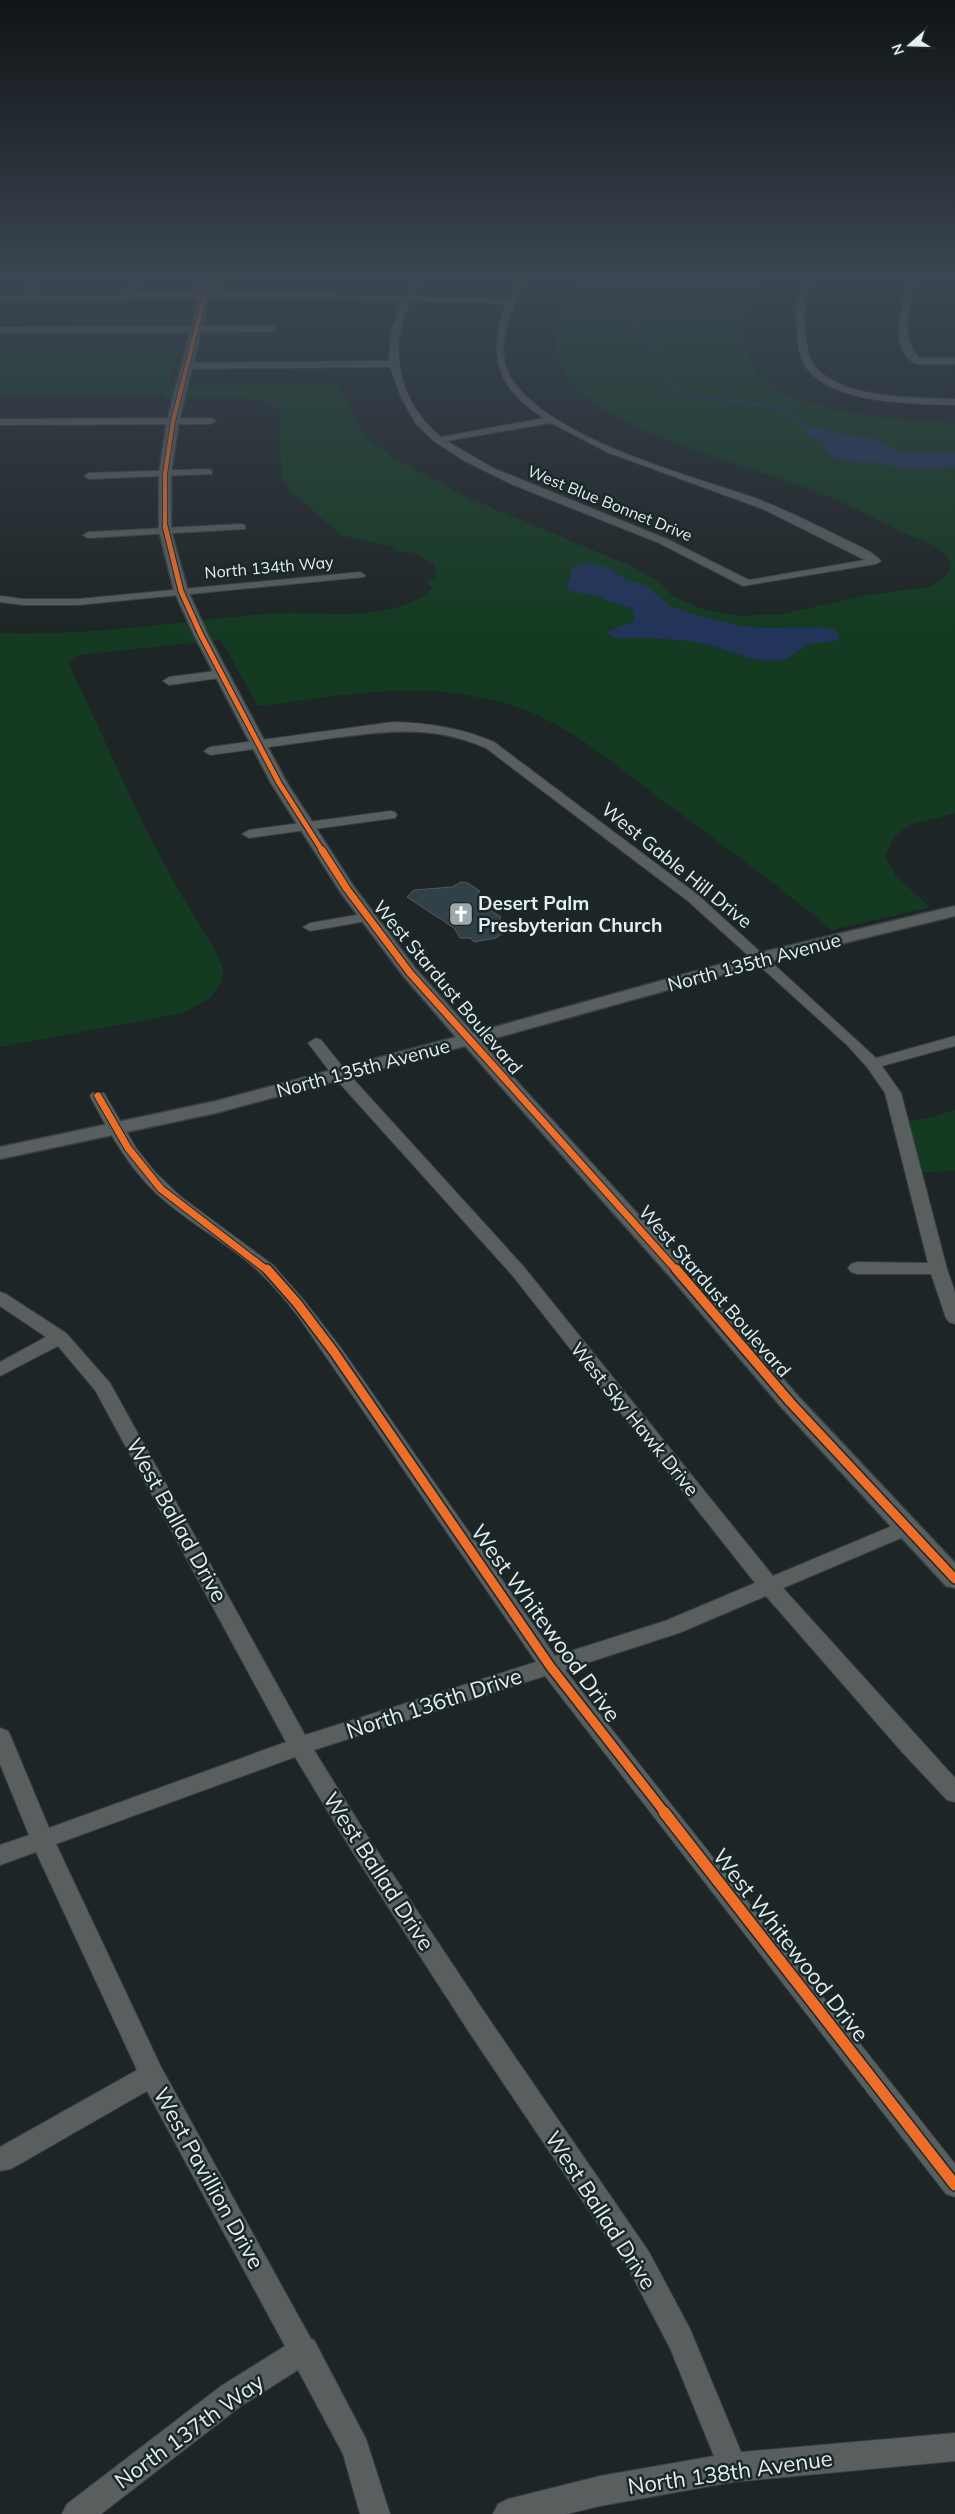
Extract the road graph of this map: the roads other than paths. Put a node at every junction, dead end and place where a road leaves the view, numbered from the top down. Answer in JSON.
{"nodes":[{"id":1,"x":180,"y":394,"type":"edge"},
{"id":2,"x":404,"y":394,"type":"edge"},
{"id":3,"x":519,"y":394,"type":"edge"},
{"id":4,"x":870,"y":394,"type":"edge"},
{"id":5,"x":955,"y":402,"type":"edge"},
{"id":6,"x":551,"y":420,"type":"junction"},
{"id":7,"x":173,"y":421,"type":"junction"},
{"id":8,"x":211,"y":421,"type":"dead end"},
{"id":9,"x":0,"y":422,"type":"edge"},
{"id":10,"x":438,"y":440,"type":"junction"},
{"id":11,"x":208,"y":472,"type":"dead end"},
{"id":12,"x":165,"y":474,"type":"junction"},
{"id":13,"x":89,"y":476,"type":"dead end"},
{"id":14,"x":241,"y":527,"type":"dead end"},
{"id":15,"x":165,"y":531,"type":"junction"},
{"id":16,"x":88,"y":536,"type":"dead end"},
{"id":17,"x":360,"y":575,"type":"dead end"},
{"id":18,"x":181,"y":591,"type":"junction"},
{"id":19,"x":0,"y":599,"type":"edge"},
{"id":20,"x":223,"y":674,"type":"junction"},
{"id":21,"x":169,"y":681,"type":"dead end"},
{"id":22,"x":258,"y":744,"type":"junction"},
{"id":23,"x":210,"y":751,"type":"dead end"},
{"id":24,"x":390,"y":815,"type":"dead end"},
{"id":25,"x":304,"y":826,"type":"junction"},
{"id":26,"x":249,"y":834,"type":"dead end"},
{"id":27,"x":955,"y":911,"type":"edge"},
{"id":28,"x":368,"y":917,"type":"junction"},
{"id":29,"x":310,"y":927,"type":"dead end"},
{"id":30,"x":762,"y":960,"type":"junction"},
{"id":31,"x":468,"y":1039,"type":"junction"},
{"id":32,"x":955,"y":1041,"type":"edge"},
{"id":33,"x":316,"y":1043,"type":"dead end"},
{"id":34,"x":873,"y":1064,"type":"junction"},
{"id":35,"x":340,"y":1074,"type":"junction"},
{"id":36,"x":98,"y":1096,"type":"dead end"},
{"id":37,"x":116,"y":1130,"type":"junction"},
{"id":38,"x":0,"y":1153,"type":"edge"},
{"id":39,"x":857,"y":1268,"type":"dead end"},
{"id":40,"x":938,"y":1269,"type":"junction"},
{"id":41,"x":0,"y":1298,"type":"edge"},
{"id":42,"x":955,"y":1318,"type":"edge"},
{"id":43,"x":60,"y":1337,"type":"junction"},
{"id":44,"x":0,"y":1370,"type":"edge"},
{"id":45,"x":906,"y":1528,"type":"junction"},
{"id":46,"x":955,"y":1579,"type":"edge"},
{"id":47,"x":769,"y":1586,"type":"junction"},
{"id":48,"x":550,"y":1666,"type":"junction"},
{"id":49,"x":0,"y":1737,"type":"edge"},
{"id":50,"x":300,"y":1746,"type":"junction"},
{"id":51,"x":955,"y":1793,"type":"edge"},
{"id":52,"x":44,"y":1841,"type":"junction"},
{"id":53,"x":0,"y":1855,"type":"edge"},
{"id":54,"x":152,"y":2075,"type":"junction"},
{"id":55,"x":2,"y":2160,"type":"dead end"},
{"id":56,"x":955,"y":2185,"type":"edge"},
{"id":57,"x":304,"y":2350,"type":"junction"},
{"id":58,"x":955,"y":2446,"type":"edge"},
{"id":59,"x":733,"y":2467,"type":"junction"},
{"id":60,"x":77,"y":2514,"type":"edge"},
{"id":61,"x":375,"y":2514,"type":"edge"},
{"id":62,"x":508,"y":2514,"type":"edge"}],
"edges":[{"from":1,"to":7,"type":"street","name":"West Stardust Boulevard"},
{"from":2,"to":10,"type":"street","name":"West Blue Bonnet Drive"},
{"from":3,"to":6,"type":"street"},
{"from":4,"to":5,"type":"street"},
{"from":6,"to":10,"type":"street"},
{"from":6,"to":10,"type":"street","name":"West Blue Bonnet Drive"},
{"from":7,"to":8,"type":"street"},
{"from":7,"to":9,"type":"street"},
{"from":7,"to":12,"type":"street","name":"West Stardust Boulevard"},
{"from":11,"to":12,"type":"street"},
{"from":12,"to":13,"type":"street"},
{"from":12,"to":15,"type":"street","name":"West Stardust Boulevard"},
{"from":14,"to":15,"type":"street"},
{"from":15,"to":16,"type":"street"},
{"from":15,"to":18,"type":"street","name":"West Stardust Boulevard"},
{"from":17,"to":18,"type":"street","name":"North 134th Way"},
{"from":18,"to":19,"type":"street","name":"North 134th Way"},
{"from":18,"to":20,"type":"street","name":"West Stardust Boulevard"},
{"from":20,"to":21,"type":"street"},
{"from":20,"to":22,"type":"street","name":"West Stardust Boulevard"},
{"from":22,"to":23,"type":"street"},
{"from":22,"to":25,"type":"street","name":"West Stardust Boulevard"},
{"from":22,"to":30,"type":"street","name":"West Gable Hill Drive"},
{"from":24,"to":25,"type":"street"},
{"from":25,"to":26,"type":"street"},
{"from":25,"to":28,"type":"street","name":"West Stardust Boulevard"},
{"from":27,"to":30,"type":"street","name":"North 135th Avenue"},
{"from":28,"to":29,"type":"street","name":"West Stardust Boulevard"},
{"from":28,"to":31,"type":"street","name":"West Stardust Boulevard"},
{"from":30,"to":31,"type":"street","name":"North 135th Avenue"},
{"from":30,"to":34,"type":"street","name":"West Gable Hill Drive"},
{"from":31,"to":35,"type":"street","name":"North 135th Avenue"},
{"from":31,"to":45,"type":"street","name":"West Stardust Boulevard"},
{"from":32,"to":34,"type":"street"},
{"from":33,"to":35,"type":"street","name":"West Sky Hawk Drive"},
{"from":34,"to":40,"type":"street","name":"West Gable Hill Drive"},
{"from":35,"to":37,"type":"street","name":"North 135th Avenue"},
{"from":35,"to":47,"type":"street","name":"West Sky Hawk Drive"},
{"from":36,"to":37,"type":"street","name":"West Whitewood Drive"},
{"from":37,"to":38,"type":"street","name":"North 135th Avenue"},
{"from":37,"to":48,"type":"street","name":"West Whitewood Drive"},
{"from":39,"to":40,"type":"street"},
{"from":40,"to":42,"type":"street","name":"West Gable Hill Drive"},
{"from":41,"to":43,"type":"street","name":"West Ballad Drive"},
{"from":43,"to":44,"type":"street"},
{"from":43,"to":50,"type":"street","name":"West Ballad Drive"},
{"from":45,"to":46,"type":"street","name":"West Stardust Boulevard"},
{"from":45,"to":47,"type":"street","name":"North 136th Drive"},
{"from":47,"to":48,"type":"street","name":"North 136th Drive"},
{"from":47,"to":51,"type":"street","name":"West Sky Hawk Drive"},
{"from":48,"to":50,"type":"street","name":"North 136th Drive"},
{"from":48,"to":56,"type":"street","name":"West Whitewood Drive"},
{"from":49,"to":52,"type":"street","name":"West Pavillion Drive"},
{"from":50,"to":52,"type":"street","name":"North 136th Drive"},
{"from":50,"to":59,"type":"street","name":"West Ballad Drive"},
{"from":52,"to":53,"type":"street"},
{"from":52,"to":54,"type":"street","name":"West Pavillion Drive"},
{"from":54,"to":55,"type":"street"},
{"from":54,"to":57,"type":"street","name":"West Pavillion Drive"},
{"from":57,"to":60,"type":"street","name":"North 137th Way"},
{"from":57,"to":61,"type":"street","name":"West Pavillion Drive"},
{"from":58,"to":59,"type":"street","name":"North 138th Avenue"},
{"from":59,"to":62,"type":"street","name":"North 138th Avenue"}]}
